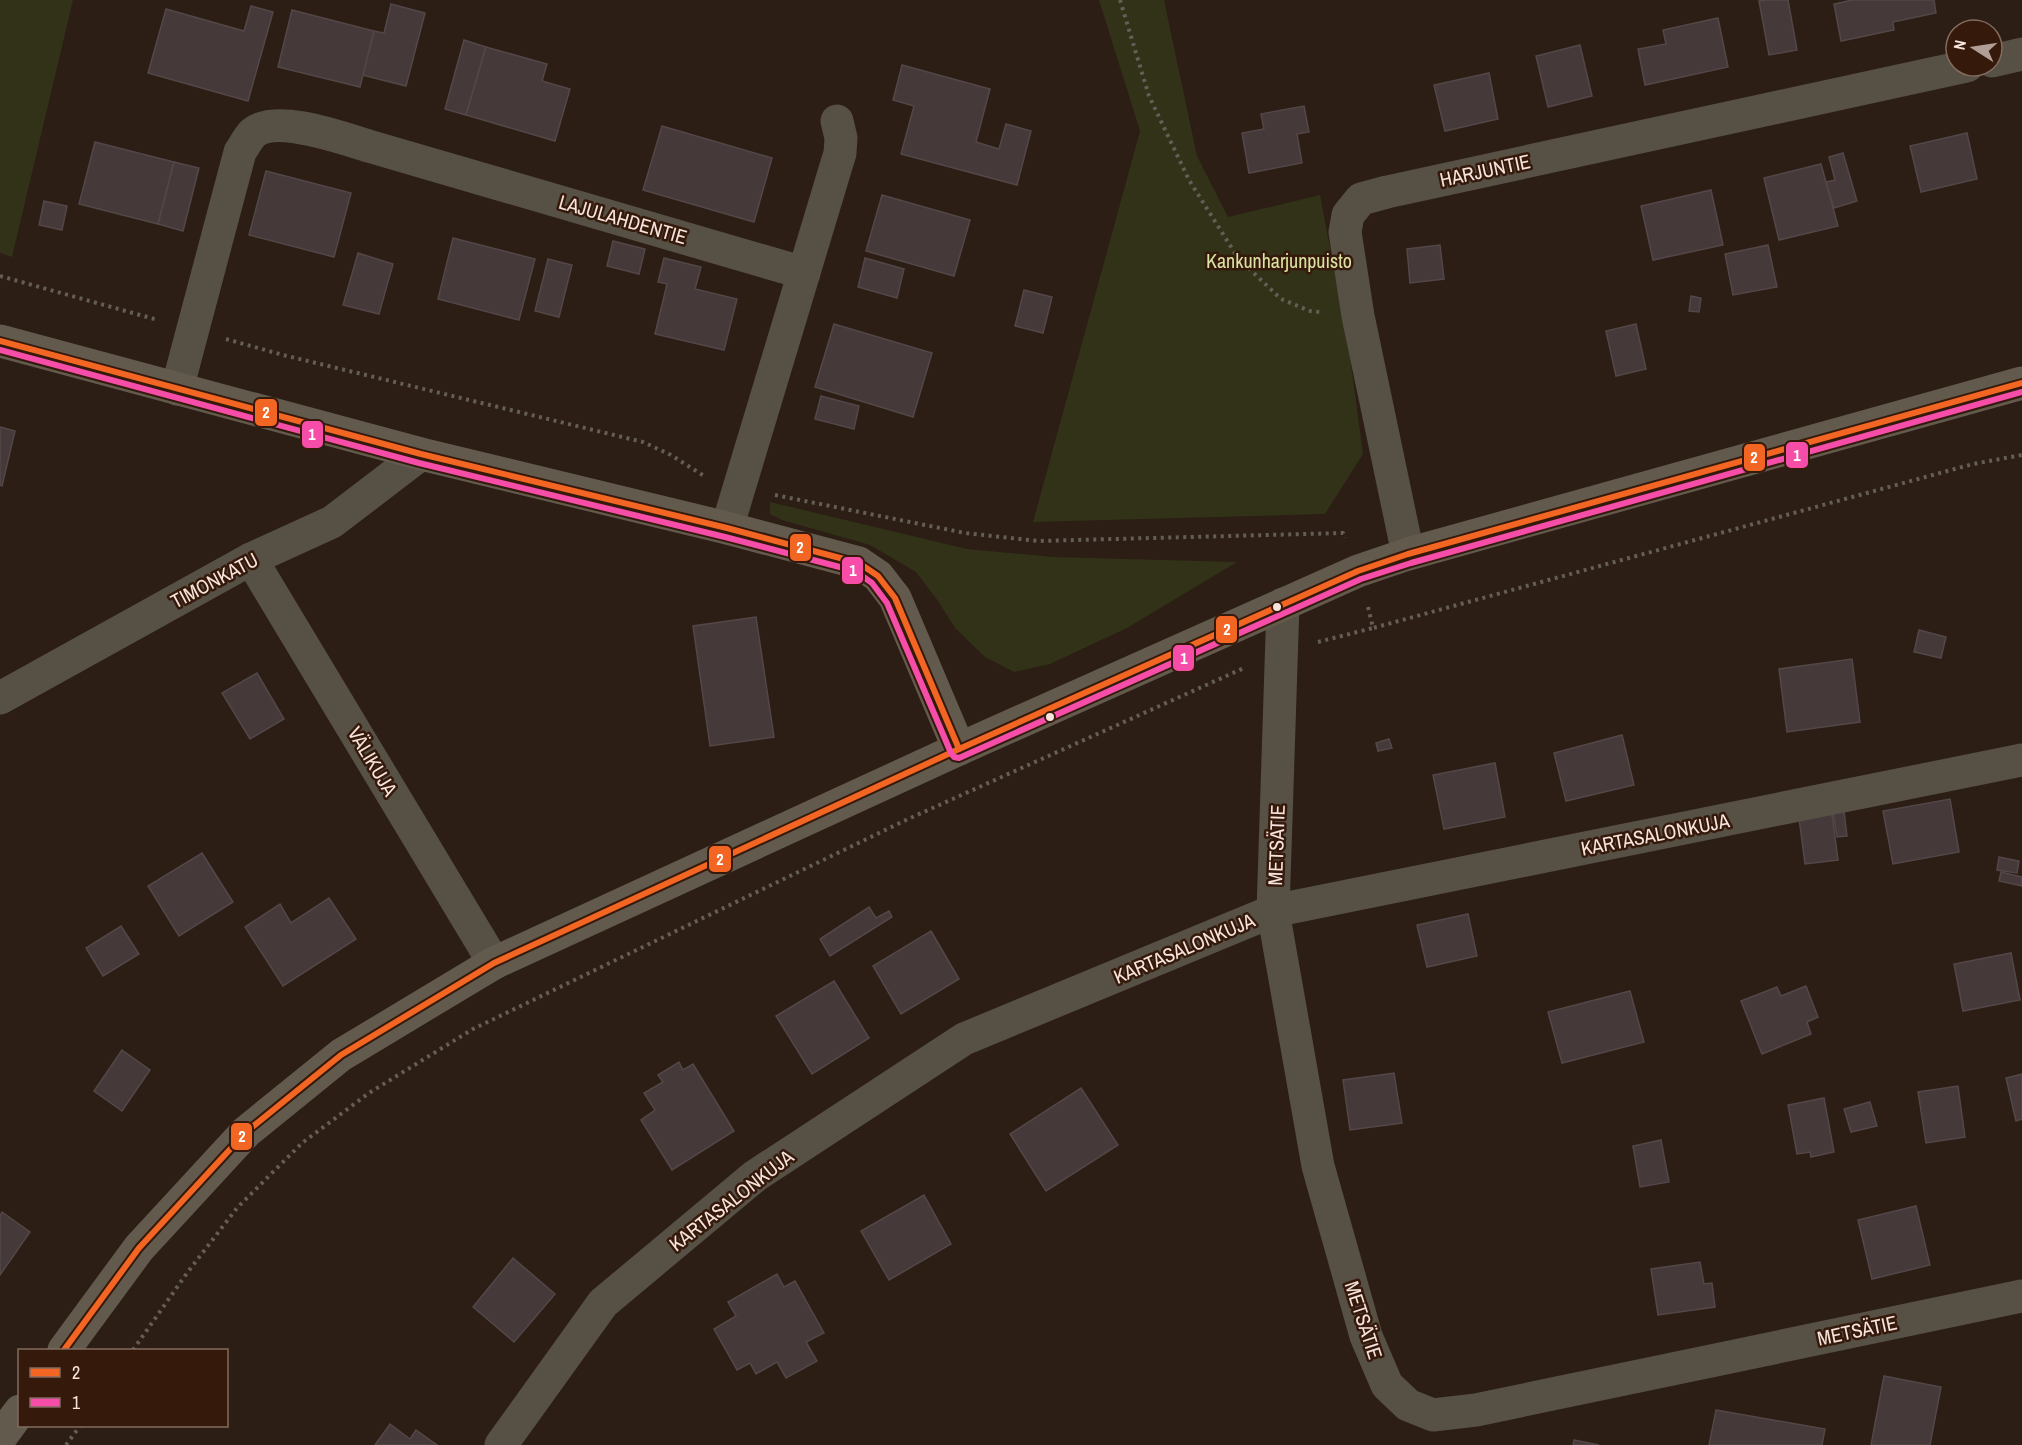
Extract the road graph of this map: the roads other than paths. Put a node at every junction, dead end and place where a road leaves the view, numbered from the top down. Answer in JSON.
{"nodes":[{"id":1,"x":2022,"y":54,"type":"edge"},
{"id":2,"x":2004,"y":58,"type":"edge"},
{"id":3,"x":1944,"y":71,"type":"edge"},
{"id":4,"x":837,"y":121,"type":"dead end"},
{"id":5,"x":804,"y":273,"type":"junction"},
{"id":6,"x":0,"y":341,"type":"edge"},
{"id":7,"x":2022,"y":383,"type":"edge"},
{"id":8,"x":177,"y":389,"type":"junction"},
{"id":9,"x":421,"y":454,"type":"junction"},
{"id":10,"x":726,"y":528,"type":"junction"},
{"id":11,"x":1408,"y":554,"type":"junction"},
{"id":12,"x":251,"y":559,"type":"junction"},
{"id":13,"x":1283,"y":604,"type":"junction"},
{"id":14,"x":0,"y":698,"type":"edge"},
{"id":15,"x":960,"y":749,"type":"junction"},
{"id":16,"x":2022,"y":760,"type":"edge"},
{"id":17,"x":1273,"y":911,"type":"junction"},
{"id":18,"x":495,"y":963,"type":"junction"},
{"id":19,"x":2022,"y":1296,"type":"edge"},
{"id":20,"x":65,"y":1349,"type":"edge"},
{"id":21,"x":18,"y":1414,"type":"edge"},
{"id":22,"x":0,"y":1438,"type":"edge"},
{"id":23,"x":501,"y":1445,"type":"edge"}],
"edges":[{"from":1,"to":2,"type":"street"},
{"from":3,"to":11,"type":"street","name":"HARJUNTIE"},
{"from":4,"to":5,"type":"street"},
{"from":5,"to":8,"type":"street","name":"LAJULAHDENTIE"},
{"from":5,"to":10,"type":"street"},
{"from":6,"to":8,"type":"street"},
{"from":7,"to":11,"type":"street"},
{"from":8,"to":9,"type":"street"},
{"from":9,"to":10,"type":"street"},
{"from":9,"to":12,"type":"street","name":"TIMONKATU"},
{"from":10,"to":15,"type":"street"},
{"from":11,"to":13,"type":"street"},
{"from":12,"to":14,"type":"street","name":"TIMONKATU"},
{"from":12,"to":18,"type":"street","name":"VÄLIKUJA"},
{"from":13,"to":15,"type":"street"},
{"from":13,"to":17,"type":"street","name":"METSÄTIE"},
{"from":15,"to":18,"type":"street"},
{"from":16,"to":17,"type":"street","name":"KARTASALONKUJA"},
{"from":17,"to":19,"type":"street","name":"METSÄTIE"},
{"from":17,"to":23,"type":"street","name":"KARTASALONKUJA"},
{"from":18,"to":20,"type":"street"},
{"from":21,"to":22,"type":"street"}]}
